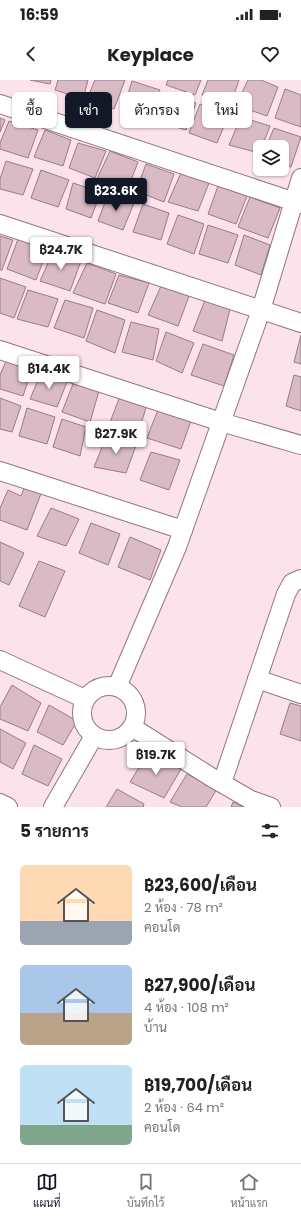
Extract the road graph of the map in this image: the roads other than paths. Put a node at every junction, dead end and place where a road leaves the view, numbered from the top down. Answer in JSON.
{"nodes":[{"id":1,"x":0,"y":104,"type":"edge"},
{"id":2,"x":301,"y":178,"type":"edge"},
{"id":3,"x":297,"y":203,"type":"edge"},
{"id":4,"x":0,"y":224,"type":"edge"},
{"id":5,"x":261,"y":310,"type":"junction"},
{"id":6,"x":301,"y":323,"type":"edge"},
{"id":7,"x":0,"y":350,"type":"edge"},
{"id":8,"x":221,"y":422,"type":"junction"},
{"id":9,"x":301,"y":445,"type":"edge"},
{"id":10,"x":0,"y":471,"type":"edge"},
{"id":11,"x":182,"y":530,"type":"junction"},
{"id":12,"x":301,"y":579,"type":"edge"},
{"id":13,"x":0,"y":660,"type":"edge"},
{"id":14,"x":257,"y":679,"type":"junction"},
{"id":15,"x":117,"y":687,"type":"junction"},
{"id":16,"x":301,"y":694,"type":"edge"},
{"id":17,"x":86,"y":699,"type":"junction"},
{"id":18,"x":132,"y":727,"type":"junction"},
{"id":19,"x":94,"y":736,"type":"junction"},
{"id":20,"x":222,"y":783,"type":"junction"},
{"id":21,"x":0,"y":803,"type":"edge"},
{"id":22,"x":8,"y":807,"type":"edge"},
{"id":23,"x":53,"y":807,"type":"edge"},
{"id":24,"x":271,"y":807,"type":"edge"}],
"edges":[{"from":1,"to":3,"type":"street"},
{"from":2,"to":3,"type":"street"},
{"from":3,"to":5,"type":"street"},
{"from":4,"to":5,"type":"street"},
{"from":5,"to":6,"type":"street"},
{"from":5,"to":8,"type":"street"},
{"from":7,"to":8,"type":"street"},
{"from":8,"to":9,"type":"street"},
{"from":8,"to":11,"type":"street"},
{"from":10,"to":11,"type":"street"},
{"from":11,"to":15,"type":"street"},
{"from":12,"to":14,"type":"street"},
{"from":13,"to":17,"type":"street"},
{"from":14,"to":16,"type":"street"},
{"from":14,"to":20,"type":"street"},
{"from":15,"to":17,"type":"street"},
{"from":15,"to":18,"type":"street"},
{"from":17,"to":19,"type":"street"},
{"from":18,"to":19,"type":"street"},
{"from":18,"to":20,"type":"street"},
{"from":19,"to":23,"type":"street"},
{"from":20,"to":24,"type":"street"},
{"from":21,"to":22,"type":"street"}]}
